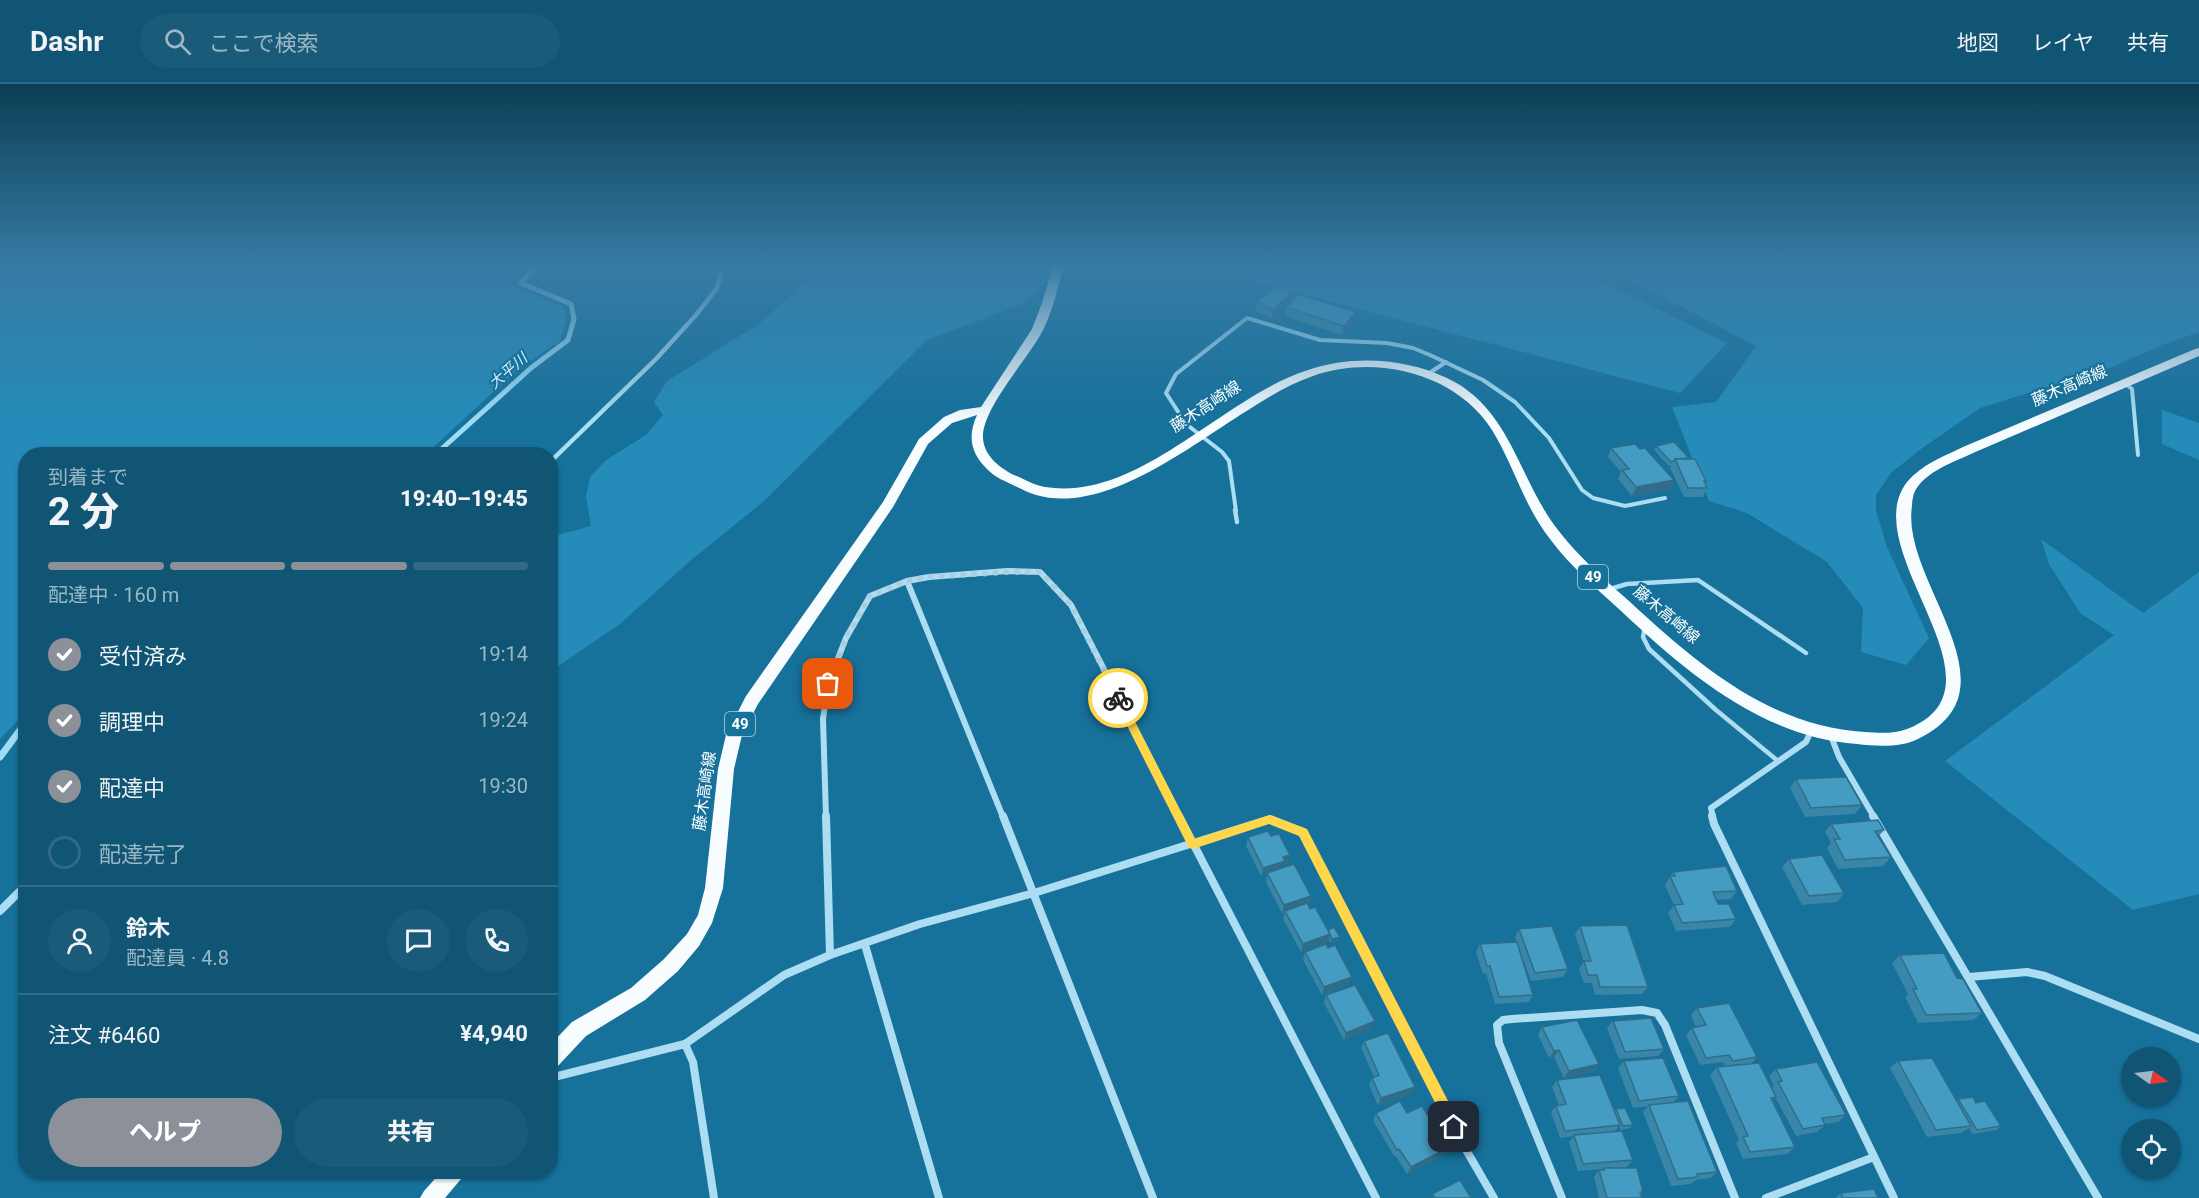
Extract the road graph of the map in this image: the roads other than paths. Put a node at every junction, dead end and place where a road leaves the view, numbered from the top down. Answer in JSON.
{"nodes":[{"id":1,"x":693,"y":318,"type":"edge"},
{"id":2,"x":1044,"y":318,"type":"edge"},
{"id":3,"x":2199,"y":352,"type":"edge"},
{"id":4,"x":1446,"y":362,"type":"junction"},
{"id":5,"x":1427,"y":374,"type":"junction"},
{"id":6,"x":2126,"y":384,"type":"junction"},
{"id":7,"x":986,"y":410,"type":"junction"},
{"id":8,"x":1201,"y":435,"type":"junction"},
{"id":9,"x":558,"y":454,"type":"edge"},
{"id":10,"x":2138,"y":455,"type":"dead end"},
{"id":11,"x":1665,"y":498,"type":"dead end"},
{"id":12,"x":1238,"y":522,"type":"dead end"},
{"id":13,"x":907,"y":581,"type":"junction"},
{"id":14,"x":1608,"y":590,"type":"junction"},
{"id":15,"x":1645,"y":626,"type":"junction"},
{"id":16,"x":1806,"y":653,"type":"dead end"},
{"id":17,"x":1811,"y":731,"type":"junction"},
{"id":18,"x":1831,"y":736,"type":"junction"},
{"id":19,"x":1778,"y":761,"type":"junction"},
{"id":20,"x":1193,"y":845,"type":"junction"},
{"id":21,"x":18,"y":893,"type":"edge"},
{"id":22,"x":1034,"y":893,"type":"junction"},
{"id":23,"x":0,"y":911,"type":"edge"},
{"id":24,"x":864,"y":945,"type":"junction"},
{"id":25,"x":830,"y":955,"type":"junction"},
{"id":26,"x":1969,"y":977,"type":"junction"},
{"id":27,"x":2199,"y":1039,"type":"edge"},
{"id":28,"x":685,"y":1044,"type":"junction"},
{"id":29,"x":558,"y":1051,"type":"edge"},
{"id":30,"x":558,"y":1076,"type":"edge"},
{"id":31,"x":1874,"y":1157,"type":"junction"},
{"id":32,"x":448,"y":1179,"type":"edge"},
{"id":33,"x":431,"y":1198,"type":"edge"},
{"id":34,"x":714,"y":1198,"type":"edge"},
{"id":35,"x":939,"y":1198,"type":"edge"},
{"id":36,"x":1153,"y":1198,"type":"edge"},
{"id":37,"x":1376,"y":1198,"type":"edge"},
{"id":38,"x":1494,"y":1198,"type":"edge"},
{"id":39,"x":1562,"y":1198,"type":"edge"},
{"id":40,"x":1735,"y":1198,"type":"edge"},
{"id":41,"x":1766,"y":1198,"type":"edge"},
{"id":42,"x":1894,"y":1198,"type":"edge"},
{"id":43,"x":2098,"y":1198,"type":"edge"}],
"edges":[{"from":1,"to":9,"type":"street"},
{"from":2,"to":7,"type":"main road","name":"藤木高崎線","number":"49"},
{"from":3,"to":6,"type":"main road","name":"藤木高崎線","number":"49"},
{"from":4,"to":5,"type":"lane"},
{"from":4,"to":8,"type":"lane"},
{"from":4,"to":11,"type":"lane"},
{"from":5,"to":8,"type":"main road","name":"藤木高崎線","number":"49"},
{"from":5,"to":14,"type":"main road","name":"藤木高崎線","number":"49"},
{"from":6,"to":10,"type":"lane"},
{"from":6,"to":18,"type":"main road","name":"藤木高崎線","number":"49"},
{"from":7,"to":8,"type":"main road","name":"藤木高崎線","number":"49"},
{"from":7,"to":29,"type":"main road","name":"藤木高崎線","number":"49"},
{"from":8,"to":12,"type":"lane"},
{"from":13,"to":20,"type":"street"},
{"from":13,"to":22,"type":"street"},
{"from":13,"to":25,"type":"street"},
{"from":14,"to":15,"type":"main road","name":"藤木高崎線","number":"49"},
{"from":14,"to":16,"type":"lane"},
{"from":15,"to":17,"type":"main road","name":"藤木高崎線","number":"49"},
{"from":15,"to":19,"type":"lane"},
{"from":17,"to":18,"type":"main road","name":"藤木高崎線","number":"49"},
{"from":17,"to":19,"type":"street"},
{"from":18,"to":26,"type":"street"},
{"from":19,"to":31,"type":"street"},
{"from":20,"to":22,"type":"street"},
{"from":20,"to":37,"type":"street"},
{"from":20,"to":38,"type":"street"},
{"from":21,"to":23,"type":"street"},
{"from":22,"to":24,"type":"street"},
{"from":22,"to":36,"type":"street"},
{"from":24,"to":25,"type":"street"},
{"from":24,"to":35,"type":"street"},
{"from":25,"to":28,"type":"street"},
{"from":26,"to":27,"type":"street"},
{"from":26,"to":43,"type":"street"},
{"from":28,"to":30,"type":"street"},
{"from":28,"to":34,"type":"street"},
{"from":31,"to":41,"type":"street"},
{"from":31,"to":42,"type":"street"},
{"from":32,"to":33,"type":"main road"},
{"from":39,"to":40,"type":"street"}]}
